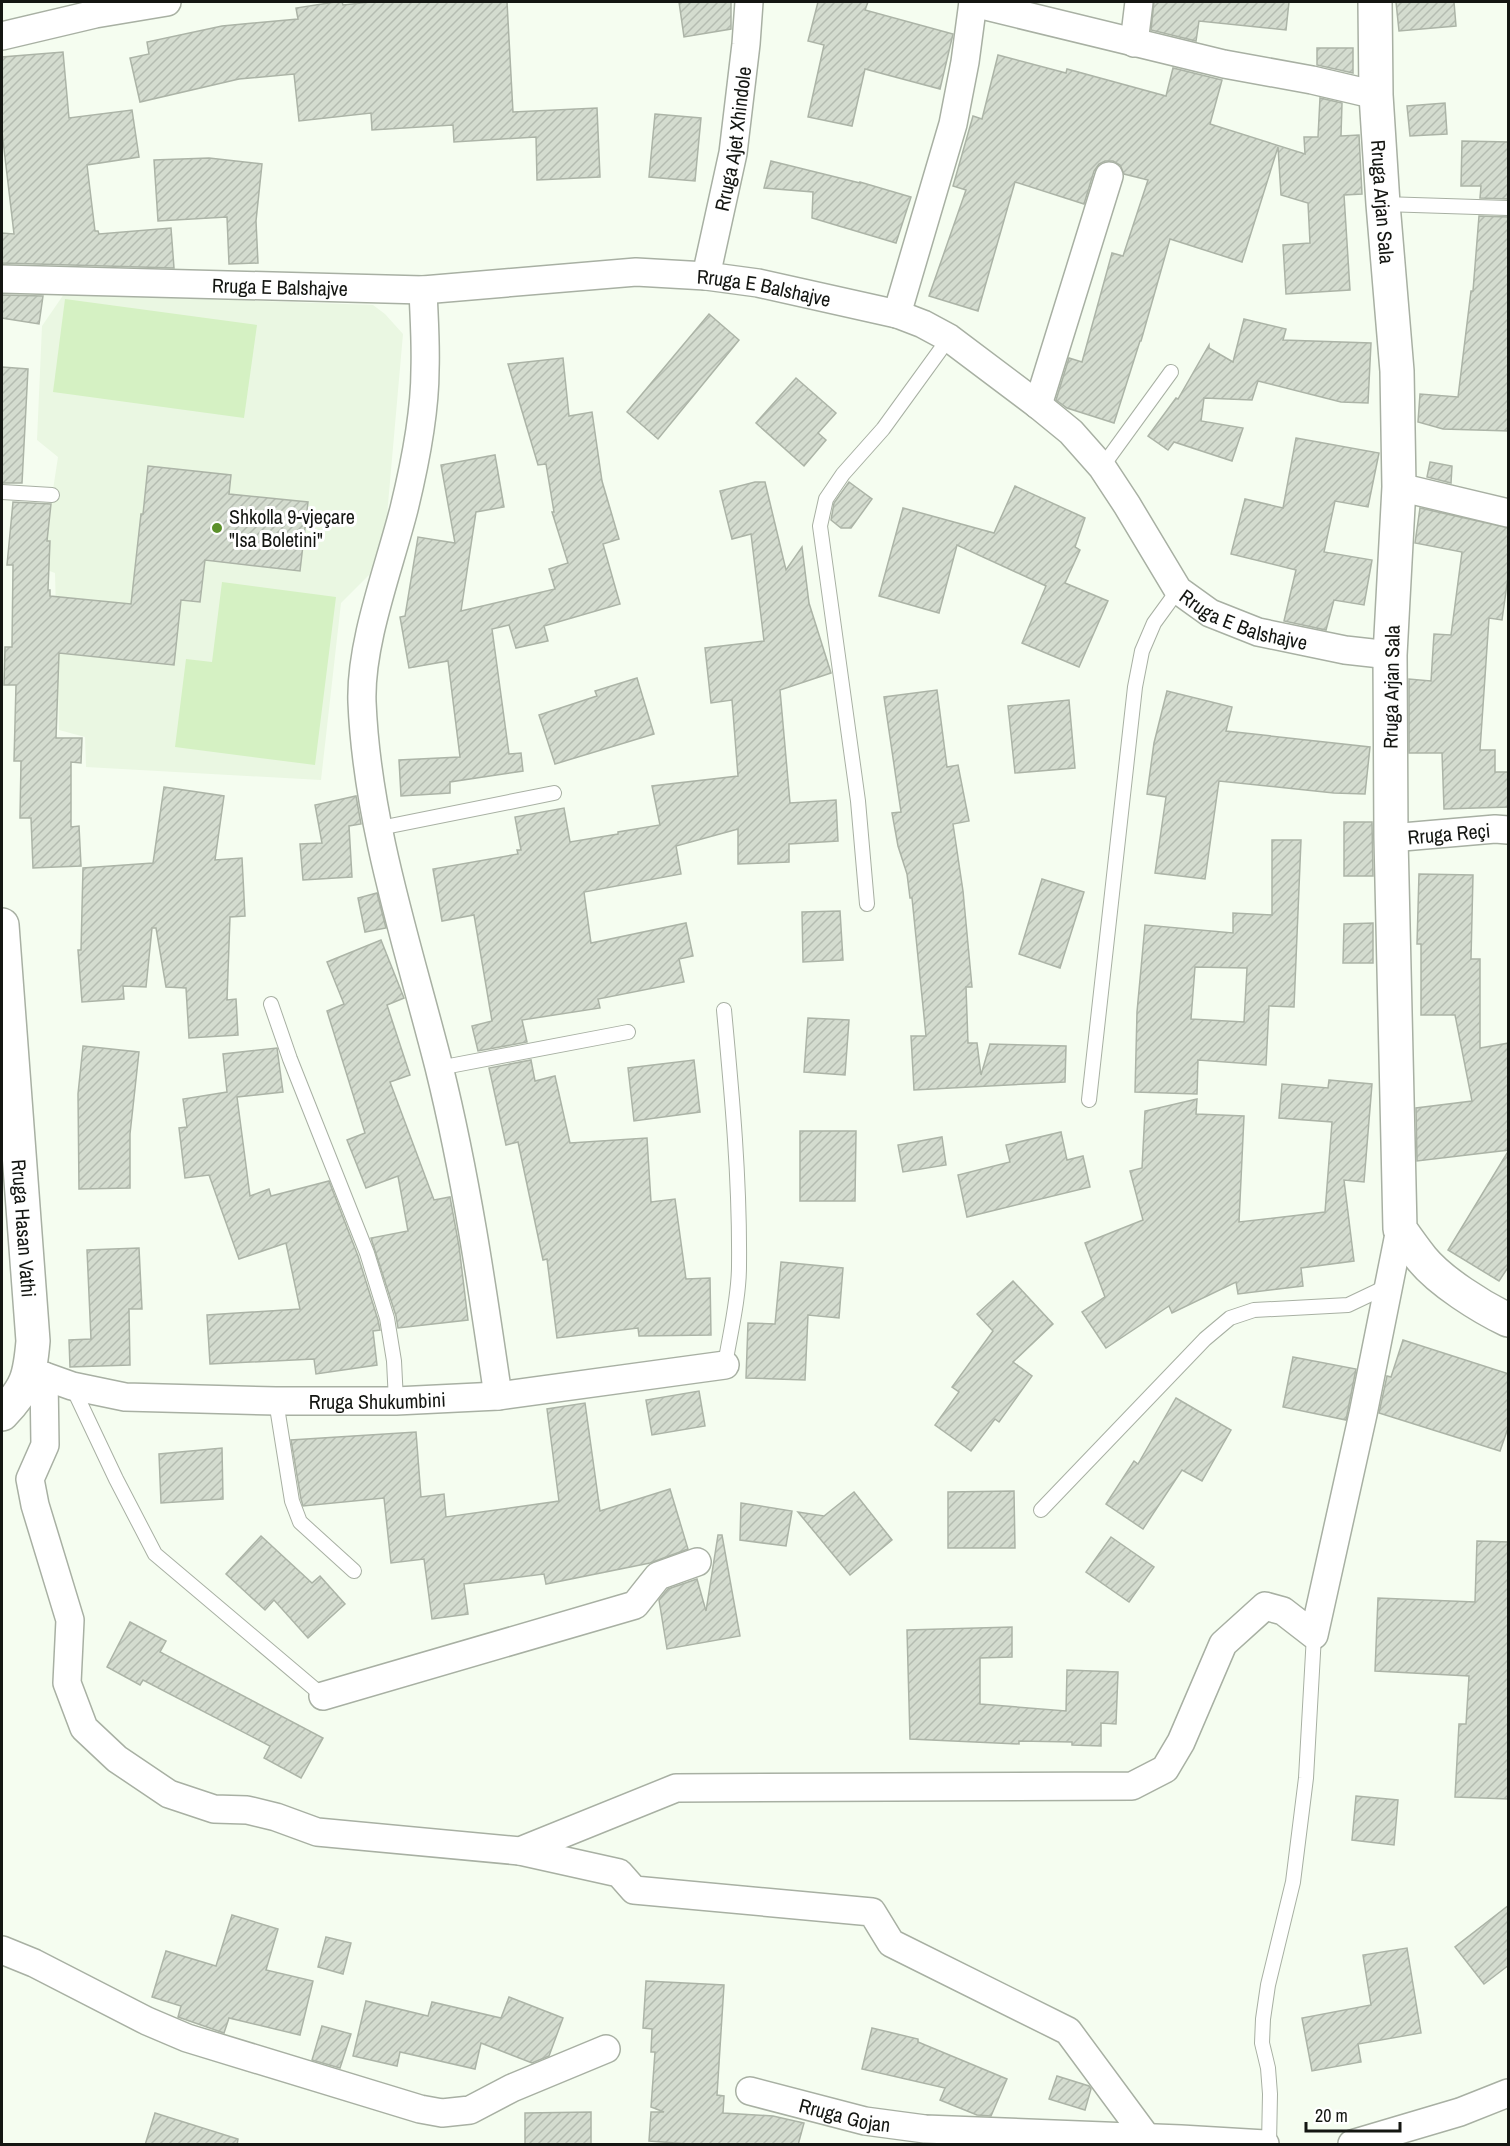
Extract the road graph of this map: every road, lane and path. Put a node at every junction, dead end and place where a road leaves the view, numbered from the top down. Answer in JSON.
{"nodes":[{"id":1,"x":167,"y":2,"type":"edge"},
{"id":2,"x":749,"y":2,"type":"edge"},
{"id":3,"x":973,"y":2,"type":"edge"},
{"id":4,"x":1139,"y":2,"type":"edge"},
{"id":5,"x":1375,"y":2,"type":"edge"},
{"id":6,"x":2,"y":36,"type":"edge"},
{"id":7,"x":1134,"y":43,"type":"junction"},
{"id":8,"x":1376,"y":95,"type":"junction"},
{"id":9,"x":1109,"y":176,"type":"dead end"},
{"id":10,"x":1383,"y":204,"type":"junction"},
{"id":11,"x":1509,"y":208,"type":"edge"},
{"id":12,"x":706,"y":276,"type":"junction"},
{"id":13,"x":2,"y":279,"type":"edge"},
{"id":14,"x":423,"y":290,"type":"junction"},
{"id":15,"x":897,"y":314,"type":"junction"},
{"id":16,"x":949,"y":338,"type":"junction"},
{"id":17,"x":1172,"y":372,"type":"dead end"},
{"id":18,"x":1038,"y":405,"type":"junction"},
{"id":19,"x":1102,"y":466,"type":"junction"},
{"id":20,"x":1399,"y":488,"type":"junction"},
{"id":21,"x":2,"y":492,"type":"edge"},
{"id":22,"x":52,"y":495,"type":"dead end"},
{"id":23,"x":1509,"y":513,"type":"edge"},
{"id":24,"x":1178,"y":590,"type":"junction"},
{"id":25,"x":1390,"y":655,"type":"junction"},
{"id":26,"x":554,"y":793,"type":"dead end"},
{"id":27,"x":380,"y":828,"type":"junction"},
{"id":28,"x":1509,"y":830,"type":"edge"},
{"id":29,"x":1391,"y":838,"type":"junction"},
{"id":30,"x":867,"y":904,"type":"dead end"},
{"id":31,"x":2,"y":925,"type":"edge"},
{"id":32,"x":271,"y":1004,"type":"dead end"},
{"id":33,"x":724,"y":1010,"type":"dead end"},
{"id":34,"x":628,"y":1032,"type":"dead end"},
{"id":35,"x":439,"y":1068,"type":"junction"},
{"id":36,"x":1089,"y":1100,"type":"dead end"},
{"id":37,"x":9,"y":1123,"type":"edge"},
{"id":38,"x":1400,"y":1229,"type":"junction"},
{"id":39,"x":1388,"y":1286,"type":"junction"},
{"id":40,"x":1509,"y":1320,"type":"edge"},
{"id":41,"x":725,"y":1365,"type":"joint"},
{"id":42,"x":37,"y":1374,"type":"junction"},
{"id":43,"x":72,"y":1386,"type":"junction"},
{"id":44,"x":498,"y":1396,"type":"junction"},
{"id":45,"x":276,"y":1401,"type":"junction"},
{"id":46,"x":396,"y":1401,"type":"junction"},
{"id":47,"x":2,"y":1414,"type":"edge"},
{"id":48,"x":1041,"y":1510,"type":"dead end"},
{"id":49,"x":697,"y":1562,"type":"dead end"},
{"id":50,"x":354,"y":1571,"type":"dead end"},
{"id":51,"x":1314,"y":1635,"type":"junction"},
{"id":52,"x":323,"y":1696,"type":"joint"},
{"id":53,"x":520,"y":1851,"type":"junction"},
{"id":54,"x":2,"y":1950,"type":"edge"},
{"id":55,"x":606,"y":2049,"type":"dead end"},
{"id":56,"x":750,"y":2091,"type":"dead end"},
{"id":57,"x":1509,"y":2093,"type":"edge"},
{"id":58,"x":1147,"y":2138,"type":"junction"},
{"id":59,"x":1267,"y":2145,"type":"edge"},
{"id":60,"x":1352,"y":2145,"type":"edge"}],
"edges":[{"from":1,"to":6,"type":"street"},
{"from":2,"to":12,"type":"street","name":"Rruga Ajet Xhindole"},
{"from":3,"to":7,"type":"street"},
{"from":3,"to":15,"type":"street"},
{"from":4,"to":7,"type":"street"},
{"from":5,"to":8,"type":"street","name":"Rruga Arjan Sala"},
{"from":7,"to":8,"type":"street"},
{"from":8,"to":10,"type":"street","name":"Rruga Arjan Sala"},
{"from":9,"to":18,"type":"street"},
{"from":10,"to":11,"type":"lane"},
{"from":10,"to":20,"type":"street","name":"Rruga Arjan Sala"},
{"from":12,"to":14,"type":"street","name":"Rruga E Balshajve"},
{"from":12,"to":15,"type":"street","name":"Rruga E Balshajve"},
{"from":13,"to":14,"type":"street","name":"Rruga E Balshajve"},
{"from":14,"to":27,"type":"street"},
{"from":15,"to":16,"type":"street","name":"Rruga E Balshajve"},
{"from":16,"to":18,"type":"street","name":"Rruga E Balshajve"},
{"from":16,"to":30,"type":"lane"},
{"from":17,"to":19,"type":"lane"},
{"from":18,"to":19,"type":"street","name":"Rruga E Balshajve"},
{"from":19,"to":24,"type":"street","name":"Rruga E Balshajve"},
{"from":20,"to":23,"type":"street"},
{"from":20,"to":25,"type":"street","name":"Rruga Arjan Sala"},
{"from":21,"to":22,"type":"lane"},
{"from":24,"to":25,"type":"street","name":"Rruga E Balshajve"},
{"from":24,"to":36,"type":"lane"},
{"from":25,"to":29,"type":"street","name":"Rruga Arjan Sala"},
{"from":26,"to":27,"type":"lane"},
{"from":27,"to":35,"type":"street"},
{"from":28,"to":29,"type":"street","name":"Rruga Reçi"},
{"from":29,"to":38,"type":"street","name":"Rruga Arjan Sala"},
{"from":31,"to":37,"type":"street","name":"Rruga Hasan Vathi"},
{"from":32,"to":46,"type":"lane"},
{"from":33,"to":41,"type":"lane"},
{"from":34,"to":35,"type":"lane"},
{"from":35,"to":44,"type":"street"},
{"from":37,"to":42,"type":"street","name":"Rruga Hasan Vathi"},
{"from":38,"to":39,"type":"street"},
{"from":38,"to":40,"type":"street"},
{"from":39,"to":48,"type":"lane"},
{"from":39,"to":51,"type":"street"},
{"from":41,"to":44,"type":"street","name":"Rruga Shukumbini"},
{"from":42,"to":43,"type":"street","name":"Rruga Shukumbini"},
{"from":42,"to":47,"type":"street","name":"Rruga Hasan Vathi"},
{"from":42,"to":53,"type":"street"},
{"from":43,"to":45,"type":"street","name":"Rruga Shukumbini"},
{"from":43,"to":52,"type":"lane"},
{"from":44,"to":46,"type":"street","name":"Rruga Shukumbini"},
{"from":45,"to":46,"type":"street","name":"Rruga Shukumbini"},
{"from":45,"to":50,"type":"lane"},
{"from":49,"to":52,"type":"street"},
{"from":51,"to":53,"type":"street"},
{"from":51,"to":59,"type":"lane"},
{"from":53,"to":58,"type":"street"},
{"from":54,"to":55,"type":"street"},
{"from":56,"to":58,"type":"street","name":"Rruga Gojan"},
{"from":57,"to":60,"type":"street"},
{"from":58,"to":59,"type":"street","name":"Rruga Gojan"}]}
